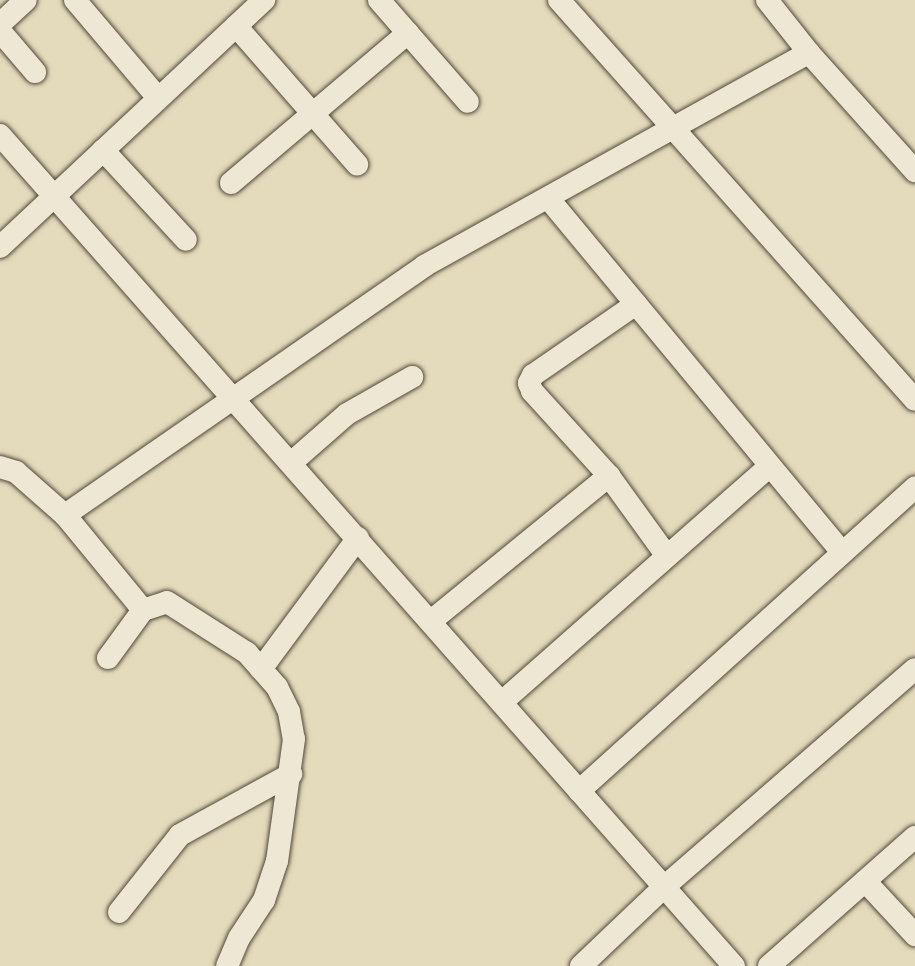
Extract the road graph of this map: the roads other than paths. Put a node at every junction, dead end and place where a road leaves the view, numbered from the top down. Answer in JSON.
{"nodes":[{"id":1,"x":26,"y":0,"type":"edge"},
{"id":2,"x":75,"y":0,"type":"edge"},
{"id":3,"x":264,"y":0,"type":"edge"},
{"id":4,"x":379,"y":0,"type":"edge"},
{"id":5,"x":559,"y":0,"type":"edge"},
{"id":6,"x":767,"y":0,"type":"edge"},
{"id":7,"x":0,"y":24,"type":"edge"},
{"id":8,"x":236,"y":26,"type":"junction"},
{"id":9,"x":0,"y":31,"type":"edge"},
{"id":10,"x":408,"y":33,"type":"junction"},
{"id":11,"x":809,"y":53,"type":"junction"},
{"id":12,"x":35,"y":72,"type":"dead end"},
{"id":13,"x":158,"y":98,"type":"junction"},
{"id":14,"x":468,"y":102,"type":"dead end"},
{"id":15,"x":312,"y":112,"type":"junction"},
{"id":16,"x":673,"y":130,"type":"junction"},
{"id":17,"x":0,"y":135,"type":"edge"},
{"id":18,"x":103,"y":150,"type":"junction"},
{"id":19,"x":357,"y":164,"type":"dead end"},
{"id":20,"x":915,"y":171,"type":"edge"},
{"id":21,"x":231,"y":183,"type":"dead end"},
{"id":22,"x":54,"y":196,"type":"junction"},
{"id":23,"x":548,"y":198,"type":"junction"},
{"id":24,"x":186,"y":240,"type":"dead end"},
{"id":25,"x":0,"y":247,"type":"edge"},
{"id":26,"x":636,"y":304,"type":"junction"},
{"id":27,"x":412,"y":377,"type":"dead end"},
{"id":28,"x":234,"y":397,"type":"junction"},
{"id":29,"x":915,"y":400,"type":"edge"},
{"id":30,"x":291,"y":462,"type":"junction"},
{"id":31,"x":770,"y":465,"type":"junction"},
{"id":32,"x":0,"y":467,"type":"edge"},
{"id":33,"x":609,"y":476,"type":"junction"},
{"id":34,"x":915,"y":487,"type":"edge"},
{"id":35,"x":65,"y":516,"type":"junction"},
{"id":36,"x":358,"y":538,"type":"junction"},
{"id":37,"x":842,"y":552,"type":"junction"},
{"id":38,"x":667,"y":556,"type":"junction"},
{"id":39,"x":143,"y":610,"type":"junction"},
{"id":40,"x":431,"y":621,"type":"junction"},
{"id":41,"x":108,"y":658,"type":"dead end"},
{"id":42,"x":261,"y":669,"type":"junction"},
{"id":43,"x":915,"y":669,"type":"edge"},
{"id":44,"x":502,"y":702,"type":"junction"},
{"id":45,"x":291,"y":774,"type":"junction"},
{"id":46,"x":579,"y":791,"type":"junction"},
{"id":47,"x":915,"y":837,"type":"edge"},
{"id":48,"x":864,"y":881,"type":"junction"},
{"id":49,"x":664,"y":887,"type":"junction"},
{"id":50,"x":119,"y":912,"type":"dead end"},
{"id":51,"x":915,"y":935,"type":"edge"},
{"id":52,"x":227,"y":966,"type":"edge"},
{"id":53,"x":581,"y":966,"type":"edge"},
{"id":54,"x":734,"y":966,"type":"edge"},
{"id":55,"x":769,"y":966,"type":"edge"}],
"edges":[{"from":1,"to":7,"type":"street"},
{"from":2,"to":13,"type":"street"},
{"from":3,"to":8,"type":"street"},
{"from":4,"to":10,"type":"street"},
{"from":5,"to":16,"type":"street"},
{"from":6,"to":11,"type":"street"},
{"from":8,"to":13,"type":"street"},
{"from":8,"to":15,"type":"street"},
{"from":9,"to":12,"type":"street"},
{"from":10,"to":14,"type":"street"},
{"from":10,"to":15,"type":"street"},
{"from":11,"to":16,"type":"street"},
{"from":11,"to":20,"type":"street"},
{"from":13,"to":18,"type":"street"},
{"from":15,"to":19,"type":"street"},
{"from":15,"to":21,"type":"street"},
{"from":16,"to":23,"type":"street"},
{"from":16,"to":29,"type":"street"},
{"from":17,"to":22,"type":"street"},
{"from":18,"to":22,"type":"street"},
{"from":18,"to":24,"type":"street"},
{"from":22,"to":25,"type":"street"},
{"from":22,"to":28,"type":"street"},
{"from":23,"to":26,"type":"street"},
{"from":23,"to":28,"type":"street"},
{"from":26,"to":31,"type":"street"},
{"from":26,"to":33,"type":"street"},
{"from":27,"to":30,"type":"street"},
{"from":28,"to":30,"type":"street"},
{"from":28,"to":35,"type":"street"},
{"from":30,"to":36,"type":"street"},
{"from":31,"to":37,"type":"street"},
{"from":31,"to":38,"type":"street"},
{"from":32,"to":35,"type":"street"},
{"from":33,"to":38,"type":"street"},
{"from":33,"to":40,"type":"street"},
{"from":34,"to":37,"type":"street"},
{"from":35,"to":39,"type":"street"},
{"from":36,"to":40,"type":"street"},
{"from":36,"to":42,"type":"street"},
{"from":37,"to":46,"type":"street"},
{"from":38,"to":44,"type":"street"},
{"from":39,"to":41,"type":"street"},
{"from":39,"to":42,"type":"street"},
{"from":40,"to":44,"type":"street"},
{"from":42,"to":45,"type":"street"},
{"from":43,"to":49,"type":"street"},
{"from":44,"to":46,"type":"street"},
{"from":45,"to":50,"type":"street"},
{"from":45,"to":52,"type":"street"},
{"from":46,"to":49,"type":"street"},
{"from":47,"to":48,"type":"street"},
{"from":48,"to":51,"type":"street"},
{"from":48,"to":55,"type":"street"},
{"from":49,"to":53,"type":"street"},
{"from":49,"to":54,"type":"street"}]}
